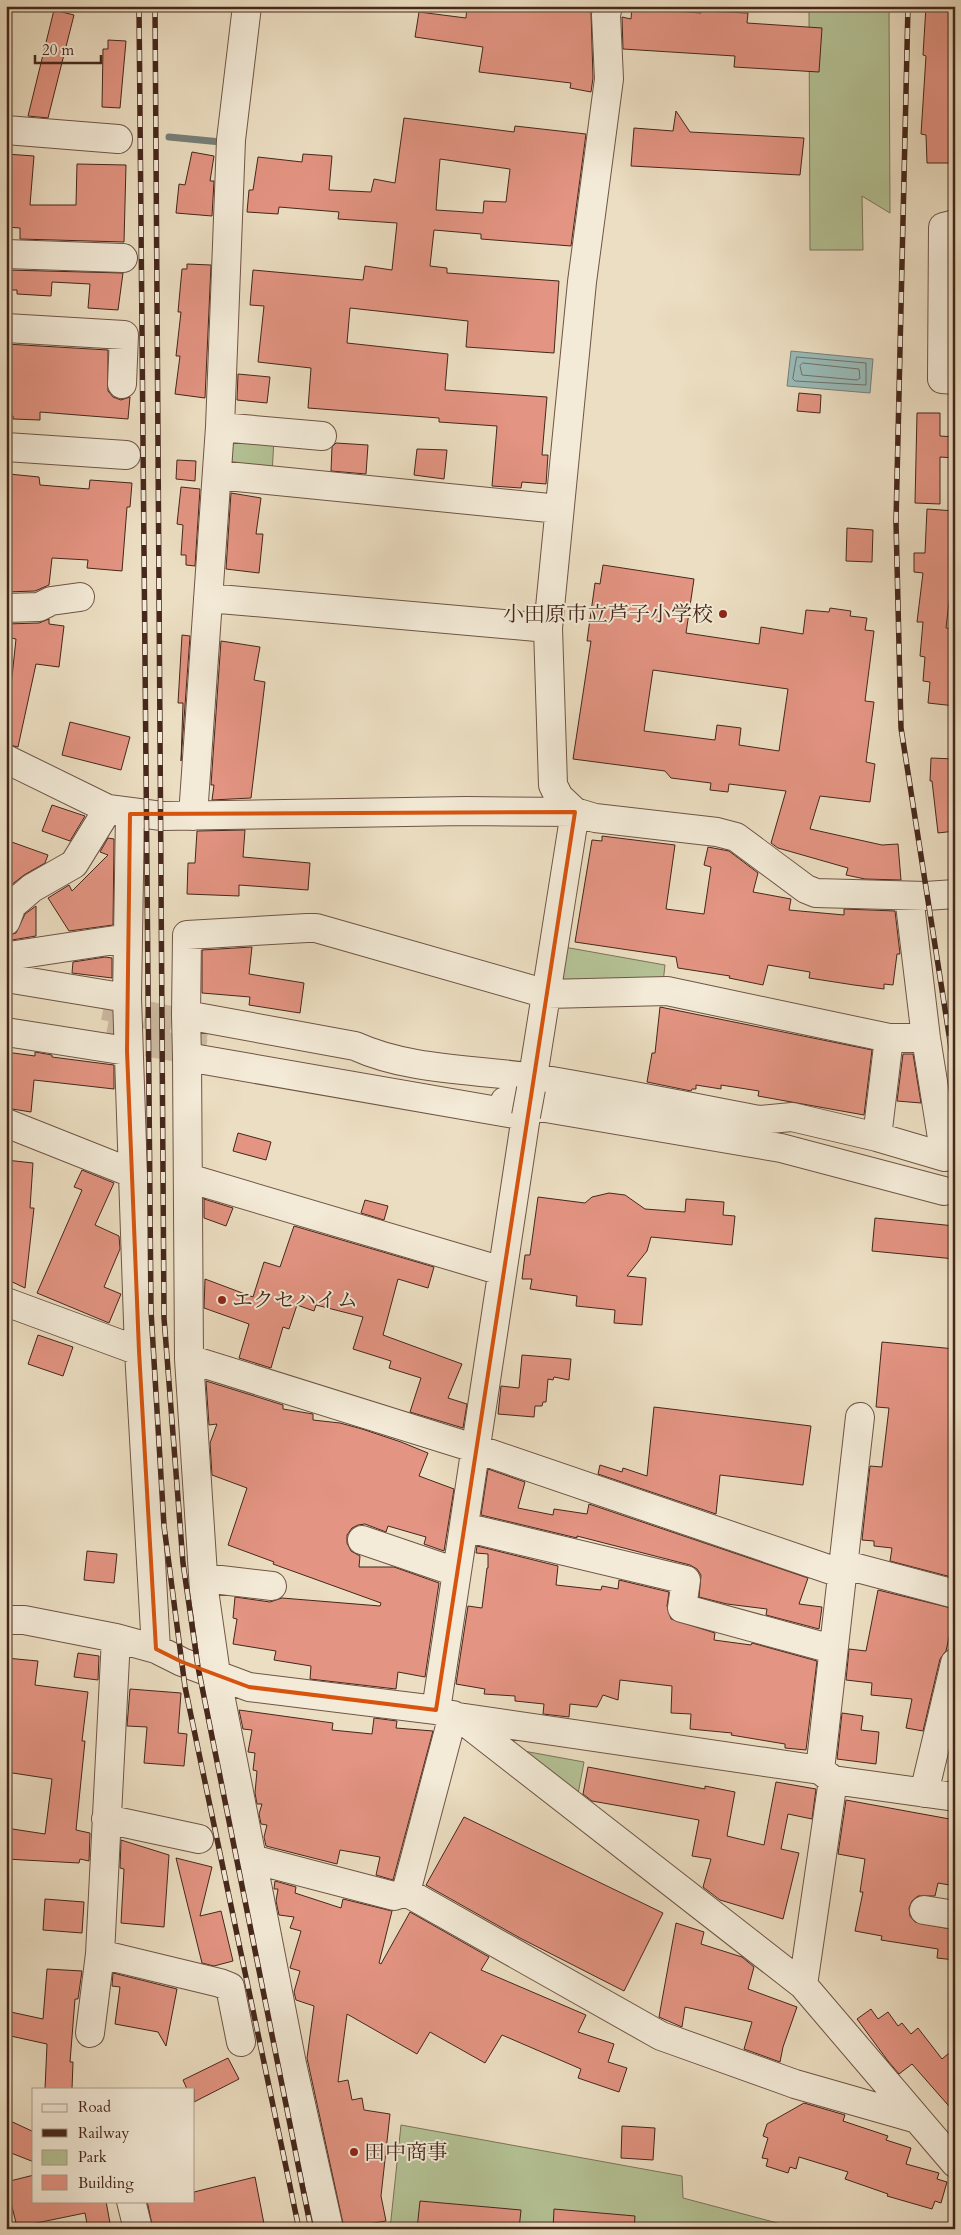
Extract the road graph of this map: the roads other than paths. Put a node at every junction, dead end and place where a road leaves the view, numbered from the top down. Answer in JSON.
{"nodes":[{"id":1,"x":247,"y":6,"type":"edge"},
{"id":2,"x":608,"y":6,"type":"edge"},
{"id":3,"x":6,"y":130,"type":"edge"},
{"id":4,"x":118,"y":139,"type":"dead end"},
{"id":5,"x":955,"y":224,"type":"edge"},
{"id":6,"x":6,"y":254,"type":"edge"},
{"id":7,"x":123,"y":258,"type":"dead end"},
{"id":8,"x":6,"y":328,"type":"edge"},
{"id":9,"x":955,"y":380,"type":"edge"},
{"id":10,"x":122,"y":384,"type":"dead end"},
{"id":11,"x":220,"y":427,"type":"junction"},
{"id":12,"x":322,"y":436,"type":"dead end"},
{"id":13,"x":6,"y":447,"type":"edge"},
{"id":14,"x":126,"y":455,"type":"dead end"},
{"id":15,"x":217,"y":475,"type":"junction"},
{"id":16,"x":559,"y":509,"type":"junction"},
{"id":17,"x":80,"y":597,"type":"dead end"},
{"id":18,"x":208,"y":598,"type":"junction"},
{"id":19,"x":6,"y":608,"type":"edge"},
{"id":20,"x":548,"y":628,"type":"junction"},
{"id":21,"x":6,"y":758,"type":"edge"},
{"id":22,"x":119,"y":811,"type":"junction"},
{"id":23,"x":575,"y":812,"type":"junction"},
{"id":24,"x":193,"y":816,"type":"junction"},
{"id":25,"x":955,"y":894,"type":"edge"},
{"id":26,"x":909,"y":896,"type":"junction"},
{"id":27,"x":6,"y":922,"type":"edge"},
{"id":28,"x":128,"y":938,"type":"junction"},
{"id":29,"x":7,"y":963,"type":"edge"},
{"id":30,"x":6,"y":986,"type":"edge"},
{"id":31,"x":547,"y":994,"type":"junction"},
{"id":32,"x":127,"y":998,"type":"junction"},
{"id":33,"x":100,"y":1005,"type":"tunnel mouth"},
{"id":34,"x":186,"y":1015,"type":"junction"},
{"id":35,"x":6,"y":1019,"type":"edge"},
{"id":36,"x":6,"y":1032,"type":"edge"},
{"id":37,"x":95,"y":1033,"type":"tunnel mouth"},
{"id":38,"x":889,"y":1038,"type":"junction"},
{"id":39,"x":926,"y":1038,"type":"junction"},
{"id":40,"x":202,"y":1046,"type":"junction"},
{"id":41,"x":127,"y":1051,"type":"junction"},
{"id":42,"x":373,"y":1054,"type":"junction"},
{"id":43,"x":532,"y":1083,"type":"junction"},
{"id":44,"x":526,"y":1116,"type":"junction"},
{"id":45,"x":6,"y":1123,"type":"edge"},
{"id":46,"x":877,"y":1137,"type":"junction"},
{"id":47,"x":132,"y":1173,"type":"junction"},
{"id":48,"x":188,"y":1178,"type":"junction"},
{"id":49,"x":944,"y":1191,"type":"dead end"},
{"id":50,"x":502,"y":1271,"type":"junction"},
{"id":51,"x":6,"y":1302,"type":"edge"},
{"id":52,"x":139,"y":1351,"type":"junction"},
{"id":53,"x":189,"y":1360,"type":"junction"},
{"id":54,"x":860,"y":1417,"type":"dead end"},
{"id":55,"x":477,"y":1449,"type":"junction"},
{"id":56,"x":464,"y":1527,"type":"junction"},
{"id":57,"x":362,"y":1540,"type":"dead end"},
{"id":58,"x":841,"y":1568,"type":"junction"},
{"id":59,"x":456,"y":1572,"type":"junction"},
{"id":60,"x":204,"y":1578,"type":"junction"},
{"id":61,"x":272,"y":1586,"type":"dead end"},
{"id":62,"x":955,"y":1594,"type":"edge"},
{"id":63,"x":6,"y":1620,"type":"edge"},
{"id":64,"x":116,"y":1638,"type":"junction"},
{"id":65,"x":156,"y":1649,"type":"junction"},
{"id":66,"x":832,"y":1649,"type":"junction"},
{"id":67,"x":955,"y":1663,"type":"edge"},
{"id":68,"x":216,"y":1674,"type":"junction"},
{"id":69,"x":449,"y":1714,"type":"junction"},
{"id":70,"x":827,"y":1775,"type":"junction"},
{"id":71,"x":924,"y":1793,"type":"junction"},
{"id":72,"x":955,"y":1796,"type":"edge"},
{"id":73,"x":106,"y":1819,"type":"junction"},
{"id":74,"x":199,"y":1839,"type":"dead end"},
{"id":75,"x":252,"y":1859,"type":"junction"},
{"id":76,"x":406,"y":1892,"type":"junction"},
{"id":77,"x":924,"y":1910,"type":"dead end"},
{"id":78,"x":955,"y":1915,"type":"edge"},
{"id":79,"x":100,"y":1954,"type":"junction"},
{"id":80,"x":803,"y":1985,"type":"junction"},
{"id":81,"x":90,"y":2034,"type":"dead end"},
{"id":82,"x":241,"y":2042,"type":"dead end"},
{"id":83,"x":914,"y":2118,"type":"junction"},
{"id":84,"x":955,"y":2163,"type":"edge"},
{"id":85,"x":132,"y":2202,"type":"edge"},
{"id":86,"x":138,"y":2229,"type":"edge"},
{"id":87,"x":329,"y":2229,"type":"edge"}],
"edges":[{"from":1,"to":11,"type":"street"},
{"from":2,"to":16,"type":"street"},
{"from":3,"to":4,"type":"street"},
{"from":5,"to":9,"type":"street"},
{"from":6,"to":7,"type":"street"},
{"from":8,"to":10,"type":"street"},
{"from":11,"to":12,"type":"street"},
{"from":11,"to":15,"type":"street"},
{"from":13,"to":14,"type":"street"},
{"from":15,"to":16,"type":"street"},
{"from":15,"to":18,"type":"street"},
{"from":16,"to":20,"type":"street"},
{"from":17,"to":19,"type":"street"},
{"from":18,"to":20,"type":"street"},
{"from":18,"to":24,"type":"street"},
{"from":20,"to":23,"type":"street"},
{"from":21,"to":22,"type":"street"},
{"from":22,"to":24,"type":"street"},
{"from":22,"to":27,"type":"street"},
{"from":22,"to":28,"type":"street"},
{"from":23,"to":24,"type":"street"},
{"from":23,"to":26,"type":"street"},
{"from":23,"to":31,"type":"street"},
{"from":25,"to":26,"type":"street"},
{"from":26,"to":39,"type":"street"},
{"from":28,"to":29,"type":"street"},
{"from":28,"to":32,"type":"street"},
{"from":29,"to":32,"type":"street"},
{"from":30,"to":33,"type":"street"},
{"from":31,"to":34,"type":"street"},
{"from":31,"to":38,"type":"street"},
{"from":31,"to":43,"type":"street"},
{"from":32,"to":41,"type":"street"},
{"from":34,"to":40,"type":"street"},
{"from":34,"to":42,"type":"street"},
{"from":35,"to":37,"type":"street"},
{"from":36,"to":41,"type":"street"},
{"from":38,"to":39,"type":"street"},
{"from":38,"to":46,"type":"street"},
{"from":39,"to":46,"type":"street"},
{"from":40,"to":42,"type":"street"},
{"from":40,"to":44,"type":"street"},
{"from":40,"to":48,"type":"street"},
{"from":40,"to":49,"type":"street"},
{"from":41,"to":47,"type":"street"},
{"from":42,"to":43,"type":"street"},
{"from":43,"to":44,"type":"street","bridge":true},
{"from":43,"to":46,"type":"street"},
{"from":44,"to":50,"type":"street"},
{"from":45,"to":47,"type":"street"},
{"from":47,"to":52,"type":"street"},
{"from":48,"to":50,"type":"street"},
{"from":48,"to":53,"type":"street"},
{"from":50,"to":55,"type":"street"},
{"from":51,"to":52,"type":"street"},
{"from":52,"to":65,"type":"street"},
{"from":53,"to":55,"type":"street"},
{"from":53,"to":60,"type":"street"},
{"from":54,"to":58,"type":"street"},
{"from":55,"to":56,"type":"street"},
{"from":55,"to":58,"type":"street"},
{"from":56,"to":59,"type":"street"},
{"from":56,"to":66,"type":"street"},
{"from":57,"to":59,"type":"street"},
{"from":58,"to":62,"type":"street"},
{"from":58,"to":66,"type":"street"},
{"from":59,"to":69,"type":"street"},
{"from":60,"to":61,"type":"street"},
{"from":60,"to":68,"type":"street"},
{"from":63,"to":64,"type":"street"},
{"from":64,"to":65,"type":"street"},
{"from":64,"to":73,"type":"street"},
{"from":65,"to":68,"type":"street"},
{"from":66,"to":70,"type":"street"},
{"from":67,"to":71,"type":"street"},
{"from":68,"to":69,"type":"street"},
{"from":68,"to":75,"type":"street"},
{"from":69,"to":70,"type":"street"},
{"from":69,"to":76,"type":"street"},
{"from":69,"to":80,"type":"street"},
{"from":70,"to":71,"type":"street"},
{"from":70,"to":80,"type":"street"},
{"from":71,"to":72,"type":"street"},
{"from":73,"to":74,"type":"street"},
{"from":73,"to":79,"type":"street"},
{"from":75,"to":76,"type":"street"},
{"from":75,"to":87,"type":"street"},
{"from":76,"to":83,"type":"street"},
{"from":77,"to":78,"type":"street"},
{"from":79,"to":81,"type":"street"},
{"from":79,"to":82,"type":"street"},
{"from":80,"to":83,"type":"street"},
{"from":83,"to":84,"type":"street"},
{"from":85,"to":86,"type":"street"}]}
